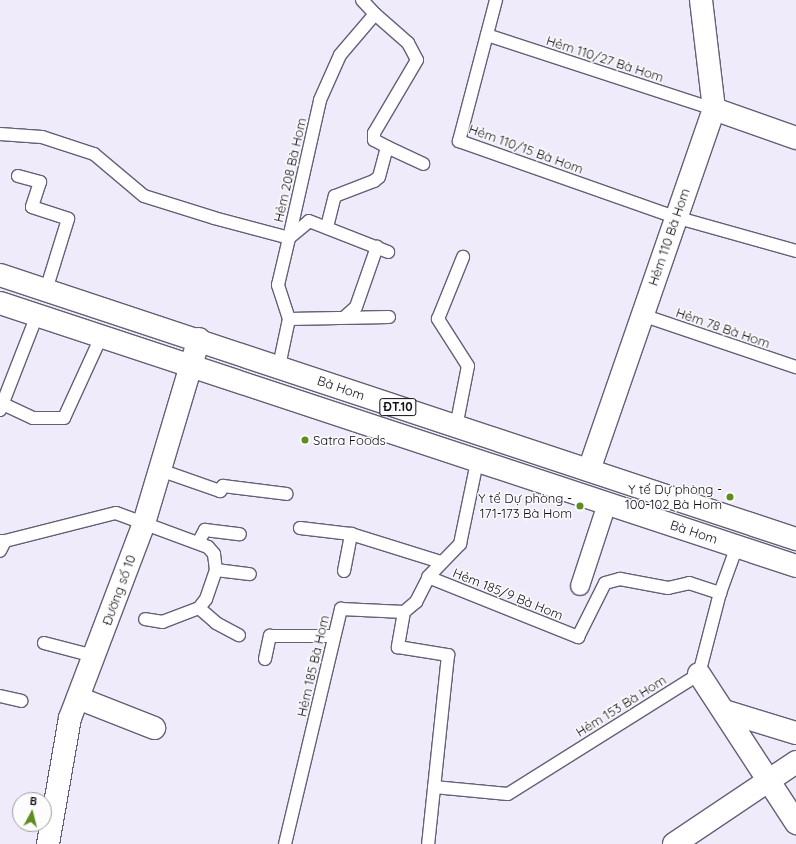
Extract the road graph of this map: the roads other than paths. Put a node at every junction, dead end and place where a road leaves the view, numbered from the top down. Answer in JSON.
{"nodes":[{"id":1,"x":362,"y":0,"type":"edge"},
{"id":2,"x":496,"y":0,"type":"edge"},
{"id":3,"x":700,"y":0,"type":"edge"},
{"id":4,"x":375,"y":14,"type":"junction"},
{"id":5,"x":487,"y":35,"type":"junction"},
{"id":6,"x":714,"y":109,"type":"junction"},
{"id":7,"x":0,"y":134,"type":"edge"},
{"id":8,"x":796,"y":138,"type":"edge"},
{"id":9,"x":387,"y":148,"type":"junction"},
{"id":10,"x":424,"y":164,"type":"dead end"},
{"id":11,"x":18,"y":176,"type":"dead end"},
{"id":12,"x":675,"y":217,"type":"junction"},
{"id":13,"x":327,"y":228,"type":"junction"},
{"id":14,"x":289,"y":238,"type":"junction"},
{"id":15,"x":796,"y":251,"type":"edge"},
{"id":16,"x":463,"y":257,"type":"dead end"},
{"id":17,"x":0,"y":275,"type":"edge"},
{"id":18,"x":46,"y":290,"type":"junction"},
{"id":19,"x":0,"y":303,"type":"edge"},
{"id":20,"x":37,"y":315,"type":"junction"},
{"id":21,"x":642,"y":315,"type":"junction"},
{"id":22,"x":346,"y":316,"type":"junction"},
{"id":23,"x":389,"y":317,"type":"dead end"},
{"id":24,"x":288,"y":319,"type":"junction"},
{"id":25,"x":100,"y":337,"type":"junction"},
{"id":26,"x":199,"y":339,"type":"junction"},
{"id":27,"x":279,"y":366,"type":"junction"},
{"id":28,"x":796,"y":367,"type":"edge"},
{"id":29,"x":191,"y":368,"type":"junction"},
{"id":30,"x":1,"y":407,"type":"edge"},
{"id":31,"x":456,"y":428,"type":"junction"},
{"id":32,"x":477,"y":462,"type":"junction"},
{"id":33,"x":160,"y":470,"type":"junction"},
{"id":34,"x":589,"y":470,"type":"junction"},
{"id":35,"x":287,"y":494,"type":"dead end"},
{"id":36,"x":607,"y":504,"type":"junction"},
{"id":37,"x":144,"y":523,"type":"junction"},
{"id":38,"x":300,"y":528,"type":"dead end"},
{"id":39,"x":240,"y":534,"type":"dead end"},
{"id":40,"x":351,"y":534,"type":"junction"},
{"id":41,"x":796,"y":539,"type":"edge"},
{"id":42,"x":198,"y":543,"type":"junction"},
{"id":43,"x":2,"y":545,"type":"edge"},
{"id":44,"x":737,"y":546,"type":"junction"},
{"id":45,"x":441,"y":562,"type":"junction"},
{"id":46,"x":796,"y":566,"type":"edge"},
{"id":47,"x":216,"y":570,"type":"junction"},
{"id":48,"x":344,"y":571,"type":"dead end"},
{"id":49,"x":250,"y":574,"type":"dead end"},
{"id":50,"x":428,"y":577,"type":"junction"},
{"id":51,"x":580,"y":586,"type":"dead end"},
{"id":52,"x":720,"y":593,"type":"junction"},
{"id":53,"x":199,"y":608,"type":"junction"},
{"id":54,"x":404,"y":612,"type":"junction"},
{"id":55,"x":145,"y":620,"type":"dead end"},
{"id":56,"x":239,"y":635,"type":"dead end"},
{"id":57,"x":334,"y":636,"type":"junction"},
{"id":58,"x":44,"y":643,"type":"dead end"},
{"id":59,"x":94,"y":656,"type":"junction"},
{"id":60,"x":265,"y":659,"type":"dead end"},
{"id":61,"x":699,"y":674,"type":"junction"},
{"id":62,"x":0,"y":696,"type":"edge"},
{"id":63,"x":78,"y":698,"type":"junction"},
{"id":64,"x":21,"y":701,"type":"dead end"},
{"id":65,"x":724,"y":711,"type":"junction"},
{"id":66,"x":154,"y":728,"type":"dead end"},
{"id":67,"x":796,"y":733,"type":"edge"},
{"id":68,"x":796,"y":762,"type":"edge"},
{"id":69,"x":770,"y":783,"type":"junction"},
{"id":70,"x":434,"y":787,"type":"junction"},
{"id":71,"x":796,"y":823,"type":"edge"},
{"id":72,"x":48,"y":844,"type":"edge"},
{"id":73,"x":285,"y":844,"type":"edge"},
{"id":74,"x":428,"y":844,"type":"edge"},
{"id":75,"x":674,"y":844,"type":"edge"}],
"edges":[{"from":1,"to":4,"type":"lane"},
{"from":2,"to":5,"type":"lane","name":"Hẻm 110/15 Bà Hom"},
{"from":3,"to":6,"type":"main road","name":"Hẻm 110 Bà Hom"},
{"from":4,"to":9,"type":"lane"},
{"from":4,"to":14,"type":"lane","name":"Hẻm 208 Bà Hom"},
{"from":5,"to":6,"type":"lane","name":"Hẻm 110/27 Bà Hom"},
{"from":5,"to":12,"type":"lane","name":"Hẻm 110/15 Bà Hom"},
{"from":6,"to":8,"type":"main road"},
{"from":6,"to":12,"type":"main road","name":"Hẻm 110 Bà Hom"},
{"from":7,"to":14,"type":"lane"},
{"from":9,"to":10,"type":"lane"},
{"from":9,"to":13,"type":"lane"},
{"from":11,"to":18,"type":"lane"},
{"from":12,"to":15,"type":"lane"},
{"from":12,"to":21,"type":"main road","name":"Hẻm 110 Bà Hom"},
{"from":13,"to":14,"type":"lane"},
{"from":13,"to":22,"type":"lane"},
{"from":14,"to":24,"type":"lane","name":"Hẻm 208 Bà Hom"},
{"from":16,"to":31,"type":"lane"},
{"from":17,"to":18,"type":"main road","name":"Bà Hom","number":"ĐT.10"},
{"from":18,"to":26,"type":"main road","name":"Bà Hom","number":"ĐT.10"},
{"from":19,"to":20,"type":"main road","name":"Bà Hom","number":"ĐT.10"},
{"from":20,"to":25,"type":"main road","name":"Bà Hom","number":"ĐT.10"},
{"from":20,"to":30,"type":"lane"},
{"from":21,"to":28,"type":"lane","name":"Hẻm 78 Bà Hom"},
{"from":21,"to":34,"type":"main road","name":"Hẻm 110 Bà Hom"},
{"from":22,"to":23,"type":"lane"},
{"from":22,"to":24,"type":"lane"},
{"from":24,"to":27,"type":"lane","name":"Hẻm 208 Bà Hom"},
{"from":25,"to":29,"type":"main road","name":"Bà Hom","number":"ĐT.10"},
{"from":25,"to":30,"type":"lane"},
{"from":26,"to":27,"type":"main road","name":"Bà Hom","number":"ĐT.10"},
{"from":26,"to":29,"type":"main road","name":"Đường số 10"},
{"from":27,"to":31,"type":"main road","name":"Bà Hom","number":"ĐT.10"},
{"from":29,"to":32,"type":"main road","name":"Bà Hom","number":"ĐT.10"},
{"from":29,"to":33,"type":"main road","name":"Đường số 10"},
{"from":31,"to":34,"type":"main road","name":"Bà Hom","number":"ĐT.10"},
{"from":32,"to":36,"type":"main road","name":"Bà Hom","number":"ĐT.10"},
{"from":32,"to":45,"type":"lane"},
{"from":33,"to":35,"type":"lane"},
{"from":33,"to":37,"type":"main road","name":"Đường số 10"},
{"from":34,"to":41,"type":"main road","name":"Bà Hom","number":"ĐT.10"},
{"from":36,"to":44,"type":"main road","name":"Bà Hom","number":"ĐT.10"},
{"from":36,"to":51,"type":"street"},
{"from":37,"to":42,"type":"lane"},
{"from":37,"to":43,"type":"lane"},
{"from":37,"to":59,"type":"main road","name":"Đường số 10"},
{"from":38,"to":40,"type":"lane"},
{"from":39,"to":42,"type":"lane"},
{"from":40,"to":45,"type":"lane"},
{"from":40,"to":48,"type":"lane"},
{"from":42,"to":47,"type":"lane"},
{"from":44,"to":46,"type":"main road","name":"Bà Hom","number":"ĐT.10"},
{"from":44,"to":52,"type":"lane"},
{"from":45,"to":50,"type":"lane"},
{"from":47,"to":49,"type":"lane"},
{"from":47,"to":53,"type":"lane"},
{"from":50,"to":52,"type":"lane","name":"Hẻm 185/9 Bà Hom"},
{"from":50,"to":54,"type":"lane"},
{"from":52,"to":61,"type":"lane"},
{"from":53,"to":55,"type":"lane"},
{"from":53,"to":56,"type":"lane"},
{"from":54,"to":57,"type":"lane","name":"Hẻm 185 Bà Hom"},
{"from":54,"to":70,"type":"lane"},
{"from":57,"to":60,"type":"lane"},
{"from":57,"to":73,"type":"lane","name":"Hẻm 185 Bà Hom"},
{"from":58,"to":59,"type":"lane"},
{"from":59,"to":63,"type":"main road","name":"Đường số 10"},
{"from":61,"to":65,"type":"main road"},
{"from":61,"to":70,"type":"lane","name":"Hẻm 153 Bà Hom"},
{"from":62,"to":64,"type":"lane"},
{"from":63,"to":66,"type":"main road"},
{"from":63,"to":72,"type":"main road","name":"Đường số 10"},
{"from":65,"to":67,"type":"main road"},
{"from":65,"to":69,"type":"main road"},
{"from":68,"to":69,"type":"main road"},
{"from":69,"to":71,"type":"main road"},
{"from":69,"to":75,"type":"main road"},
{"from":70,"to":74,"type":"lane"}]}
